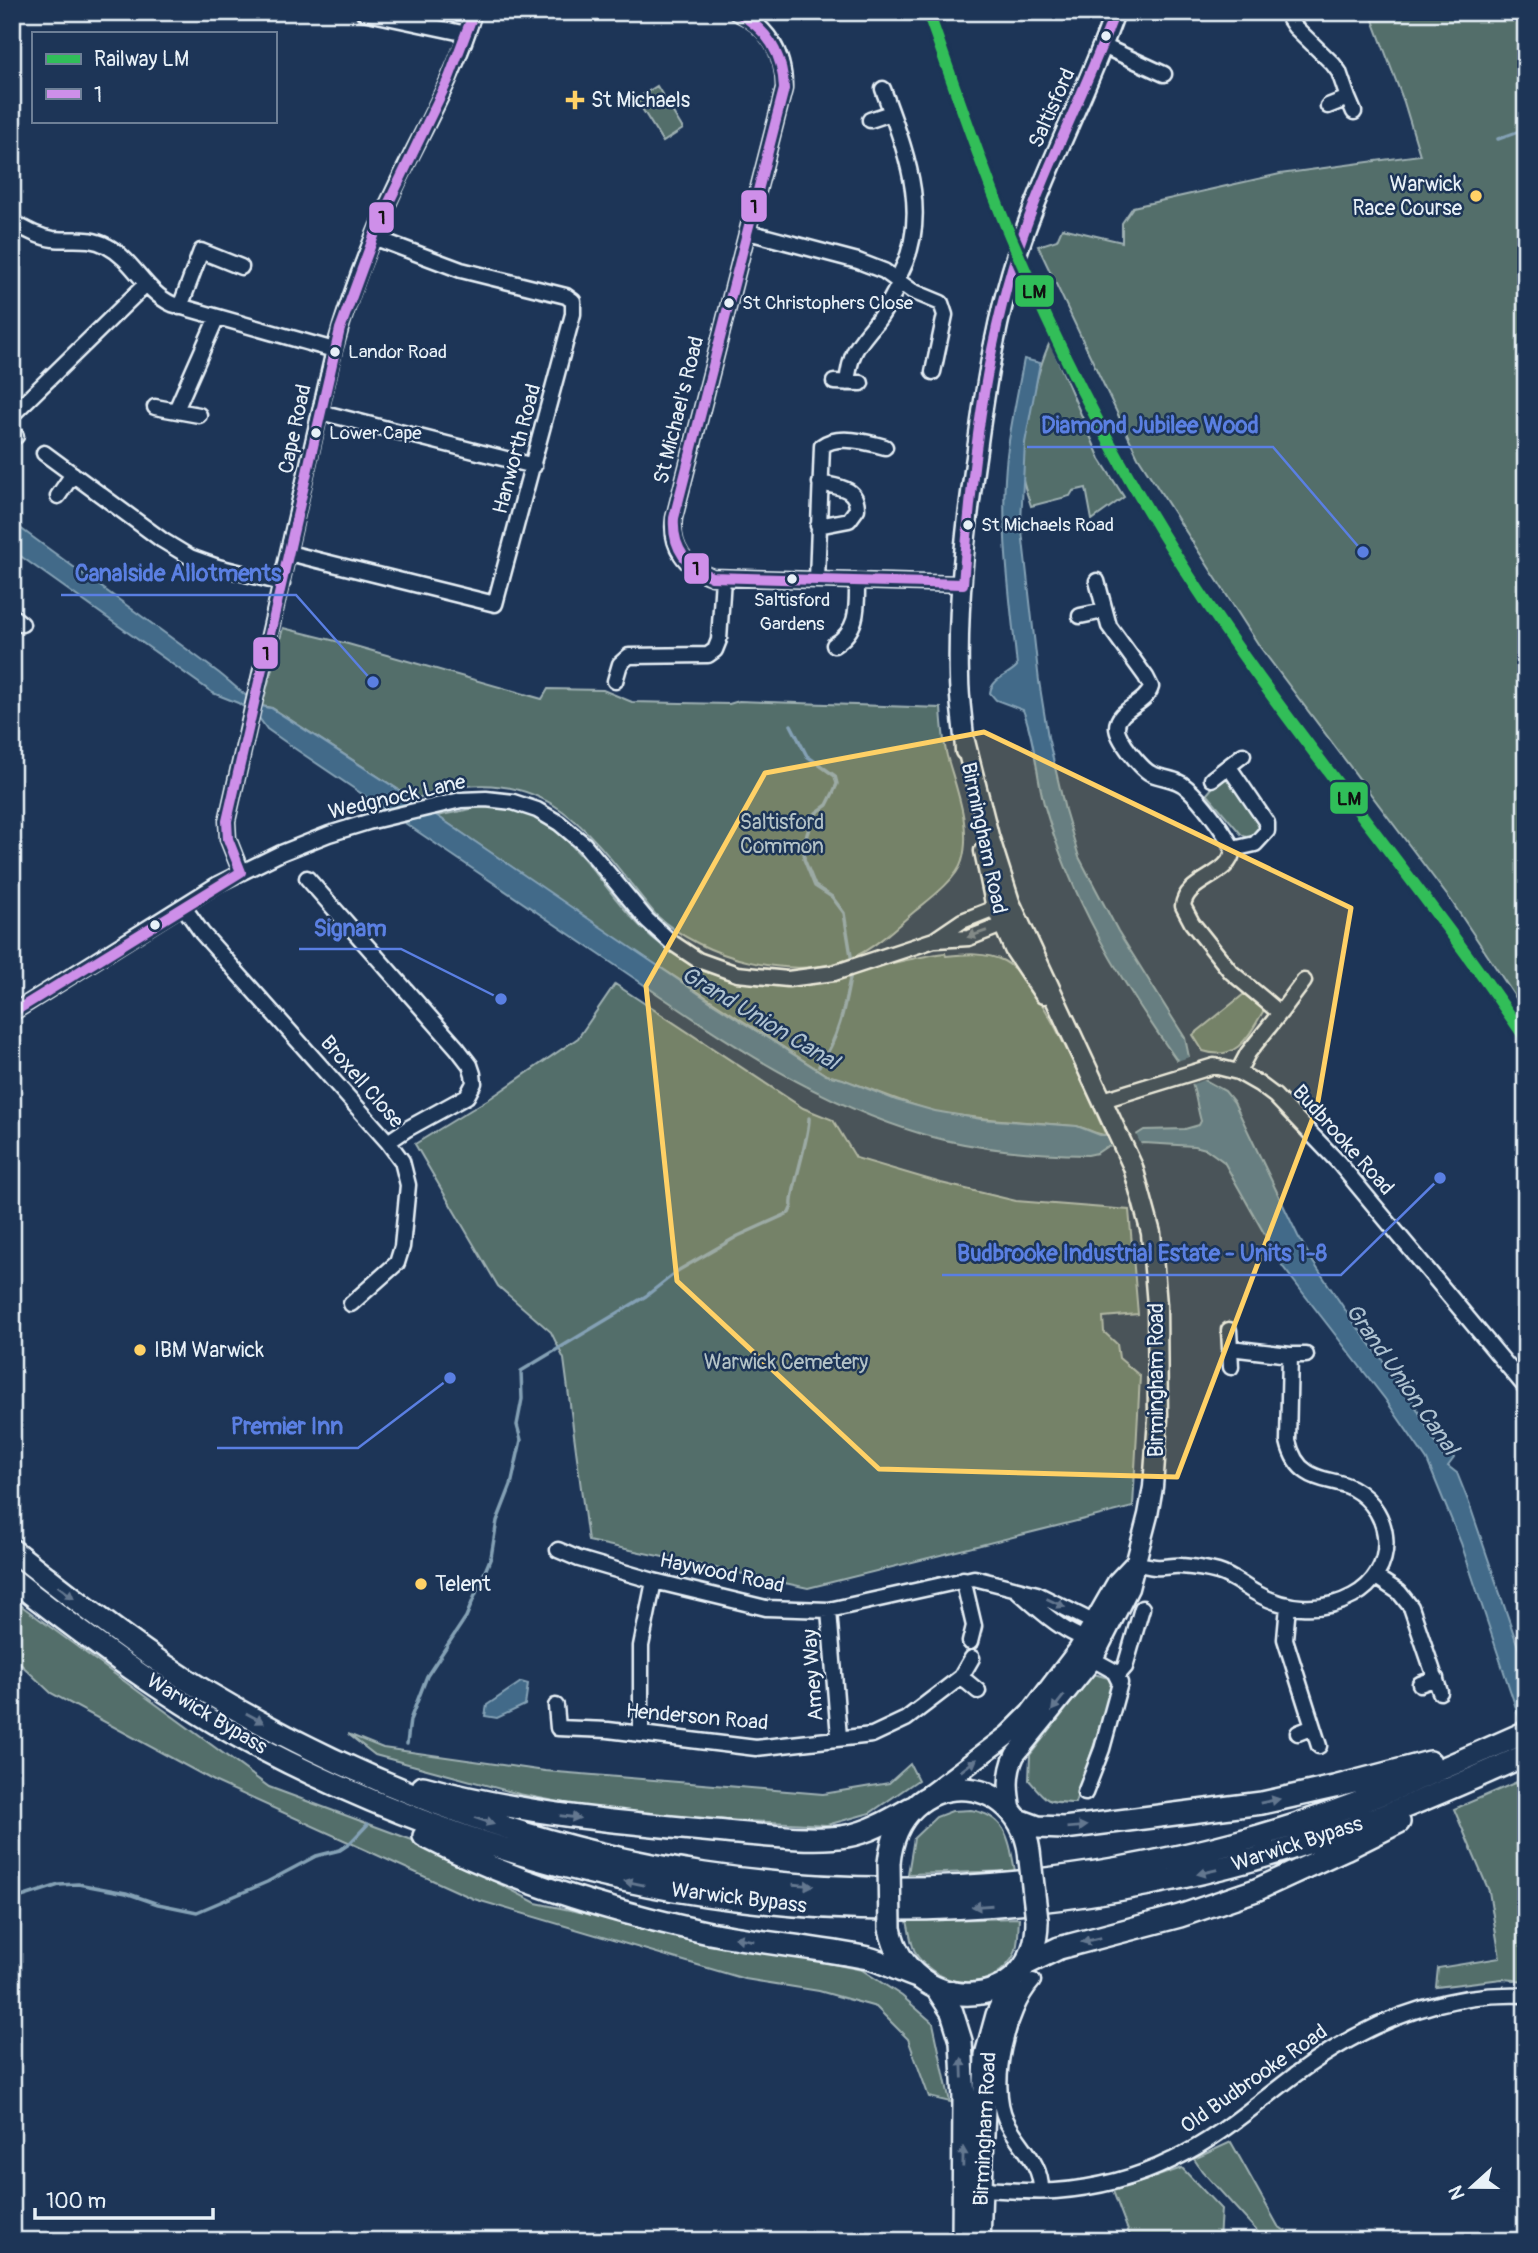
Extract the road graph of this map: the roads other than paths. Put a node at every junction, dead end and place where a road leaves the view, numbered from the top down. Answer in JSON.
{"nodes":[{"id":1,"x":363,"y":12,"type":"edge"},
{"id":2,"x":474,"y":12,"type":"edge"},
{"id":3,"x":736,"y":12,"type":"edge"},
{"id":4,"x":1115,"y":12,"type":"edge"},
{"id":5,"x":1285,"y":12,"type":"edge"},
{"id":6,"x":467,"y":34,"type":"junction"},
{"id":7,"x":1103,"y":46,"type":"junction"},
{"id":8,"x":1164,"y":74,"type":"dead end"},
{"id":9,"x":883,"y":89,"type":"dead end"},
{"id":10,"x":1348,"y":98,"type":"junction"},
{"id":11,"x":1328,"y":106,"type":"dead end"},
{"id":12,"x":1354,"y":112,"type":"dead end"},
{"id":13,"x":891,"y":113,"type":"junction"},
{"id":14,"x":870,"y":120,"type":"dead end"},
{"id":15,"x":12,"y":222,"type":"edge"},
{"id":16,"x":1028,"y":223,"type":"joint"},
{"id":17,"x":748,"y":232,"type":"junction"},
{"id":18,"x":373,"y":237,"type":"junction"},
{"id":19,"x":241,"y":267,"type":"dead end"},
{"id":20,"x":899,"y":281,"type":"junction"},
{"id":21,"x":145,"y":285,"type":"junction"},
{"id":22,"x":180,"y":307,"type":"junction"},
{"id":23,"x":217,"y":317,"type":"junction"},
{"id":24,"x":334,"y":350,"type":"junction"},
{"id":25,"x":931,"y":372,"type":"dead end"},
{"id":26,"x":848,"y":383,"type":"dead end"},
{"id":27,"x":155,"y":407,"type":"dead end"},
{"id":28,"x":176,"y":410,"type":"junction"},
{"id":29,"x":320,"y":412,"type":"junction"},
{"id":30,"x":12,"y":415,"type":"edge"},
{"id":31,"x":200,"y":415,"type":"dead end"},
{"id":32,"x":885,"y":447,"type":"dead end"},
{"id":33,"x":44,"y":453,"type":"dead end"},
{"id":34,"x":534,"y":466,"type":"junction"},
{"id":35,"x":73,"y":474,"type":"junction"},
{"id":36,"x":820,"y":482,"type":"junction"},
{"id":37,"x":58,"y":496,"type":"dead end"},
{"id":38,"x":818,"y":526,"type":"junction"},
{"id":39,"x":289,"y":553,"type":"junction"},
{"id":40,"x":723,"y":579,"type":"junction"},
{"id":41,"x":817,"y":580,"type":"junction"},
{"id":42,"x":857,"y":582,"type":"junction"},
{"id":43,"x":1097,"y":582,"type":"dead end"},
{"id":44,"x":282,"y":583,"type":"junction"},
{"id":45,"x":963,"y":584,"type":"junction"},
{"id":46,"x":1104,"y":611,"type":"junction"},
{"id":47,"x":1080,"y":616,"type":"dead end"},
{"id":48,"x":834,"y":645,"type":"dead end"},
{"id":49,"x":615,"y":681,"type":"dead end"},
{"id":50,"x":1244,"y":755,"type":"dead end"},
{"id":51,"x":1229,"y":767,"type":"junction"},
{"id":52,"x":1212,"y":779,"type":"dead end"},
{"id":53,"x":1233,"y":849,"type":"junction"},
{"id":54,"x":241,"y":872,"type":"junction"},
{"id":55,"x":307,"y":878,"type":"dead end"},
{"id":56,"x":1003,"y":905,"type":"junction"},
{"id":57,"x":183,"y":906,"type":"junction"},
{"id":58,"x":1011,"y":922,"type":"junction"},
{"id":59,"x":934,"y":940,"type":"junction"},
{"id":60,"x":1304,"y":981,"type":"dead end"},
{"id":61,"x":12,"y":1013,"type":"edge"},
{"id":62,"x":1280,"y":1013,"type":"junction"},
{"id":63,"x":1238,"y":1072,"type":"junction"},
{"id":64,"x":1103,"y":1100,"type":"junction"},
{"id":65,"x":388,"y":1142,"type":"junction"},
{"id":66,"x":351,"y":1304,"type":"dead end"},
{"id":67,"x":1229,"y":1330,"type":"dead end"},
{"id":68,"x":1230,"y":1348,"type":"junction"},
{"id":69,"x":1290,"y":1354,"type":"junction"},
{"id":70,"x":1306,"y":1355,"type":"dead end"},
{"id":71,"x":1231,"y":1367,"type":"dead end"},
{"id":72,"x":1526,"y":1388,"type":"edge"},
{"id":73,"x":12,"y":1550,"type":"edge"},
{"id":74,"x":558,"y":1550,"type":"dead end"},
{"id":75,"x":1133,"y":1564,"type":"junction"},
{"id":76,"x":1376,"y":1577,"type":"junction"},
{"id":77,"x":12,"y":1579,"type":"edge"},
{"id":78,"x":963,"y":1580,"type":"junction"},
{"id":79,"x":654,"y":1581,"type":"junction"},
{"id":80,"x":1016,"y":1589,"type":"junction"},
{"id":81,"x":1288,"y":1606,"type":"junction"},
{"id":82,"x":829,"y":1610,"type":"junction"},
{"id":83,"x":1138,"y":1610,"type":"dead end"},
{"id":84,"x":1093,"y":1622,"type":"junction"},
{"id":85,"x":1102,"y":1641,"type":"junction"},
{"id":86,"x":970,"y":1642,"type":"dead end"},
{"id":87,"x":1085,"y":1649,"type":"junction"},
{"id":88,"x":972,"y":1658,"type":"dead end"},
{"id":89,"x":1118,"y":1675,"type":"junction"},
{"id":90,"x":961,"y":1677,"type":"junction"},
{"id":91,"x":1420,"y":1684,"type":"dead end"},
{"id":92,"x":978,"y":1691,"type":"dead end"},
{"id":93,"x":556,"y":1706,"type":"dead end"},
{"id":94,"x":1313,"y":1727,"type":"junction"},
{"id":95,"x":1298,"y":1733,"type":"dead end"},
{"id":96,"x":641,"y":1734,"type":"junction"},
{"id":97,"x":839,"y":1737,"type":"junction"},
{"id":98,"x":1320,"y":1746,"type":"dead end"},
{"id":99,"x":1514,"y":1749,"type":"edge"},
{"id":100,"x":337,"y":1763,"type":"junction"},
{"id":101,"x":1085,"y":1793,"type":"dead end"},
{"id":102,"x":930,"y":1794,"type":"junction"},
{"id":103,"x":355,"y":1795,"type":"junction"},
{"id":104,"x":911,"y":1808,"type":"junction"},
{"id":105,"x":1015,"y":1816,"type":"junction"},
{"id":106,"x":1024,"y":1975,"type":"junction"},
{"id":107,"x":917,"y":1977,"type":"junction"},
{"id":108,"x":937,"y":1989,"type":"junction"},
{"id":109,"x":1526,"y":1995,"type":"edge"},
{"id":110,"x":973,"y":2189,"type":"junction"},
{"id":111,"x":1041,"y":2191,"type":"junction"},
{"id":112,"x":963,"y":2241,"type":"edge"},
{"id":113,"x":979,"y":2241,"type":"edge"}],
"edges":[{"from":1,"to":6,"type":"street"},
{"from":2,"to":6,"type":"street","name":"Cape Road"},
{"from":3,"to":17,"type":"street","name":"St Michael's Road"},
{"from":4,"to":7,"type":"main road","name":"Saltisford"},
{"from":5,"to":10,"type":"street"},
{"from":6,"to":18,"type":"street","name":"Cape Road"},
{"from":7,"to":8,"type":"street"},
{"from":7,"to":16,"type":"main road","name":"Saltisford"},
{"from":9,"to":13,"type":"street"},
{"from":10,"to":11,"type":"street"},
{"from":10,"to":12,"type":"street"},
{"from":13,"to":14,"type":"street"},
{"from":13,"to":20,"type":"street"},
{"from":15,"to":21,"type":"street"},
{"from":16,"to":45,"type":"main road","name":"Birmingham Road"},
{"from":17,"to":20,"type":"street"},
{"from":17,"to":40,"type":"street","name":"St Michael's Road"},
{"from":18,"to":24,"type":"street","name":"Cape Road"},
{"from":18,"to":34,"type":"street","name":"Hanworth Road"},
{"from":19,"to":22,"type":"street"},
{"from":20,"to":25,"type":"street"},
{"from":20,"to":26,"type":"street"},
{"from":21,"to":22,"type":"street"},
{"from":21,"to":30,"type":"street"},
{"from":22,"to":23,"type":"street"},
{"from":23,"to":24,"type":"street"},
{"from":23,"to":28,"type":"street"},
{"from":24,"to":29,"type":"street","name":"Cape Road"},
{"from":27,"to":28,"type":"street"},
{"from":28,"to":31,"type":"street"},
{"from":29,"to":34,"type":"street"},
{"from":29,"to":39,"type":"street","name":"Cape Road"},
{"from":32,"to":36,"type":"street"},
{"from":33,"to":35,"type":"street"},
{"from":34,"to":39,"type":"street","name":"Hanworth Road"},
{"from":35,"to":37,"type":"street"},
{"from":35,"to":44,"type":"street"},
{"from":36,"to":38,"type":"street"},
{"from":36,"to":38,"type":"street"},
{"from":38,"to":41,"type":"street"},
{"from":39,"to":44,"type":"street","name":"Cape Road"},
{"from":40,"to":41,"type":"street","name":"St Michael's Road"},
{"from":40,"to":49,"type":"street"},
{"from":41,"to":42,"type":"street","name":"St Michael's Road"},
{"from":42,"to":45,"type":"street","name":"St Michael's Road"},
{"from":42,"to":48,"type":"street"},
{"from":43,"to":46,"type":"street"},
{"from":44,"to":54,"type":"street","name":"Cape Road"},
{"from":45,"to":56,"type":"main road","name":"Birmingham Road"},
{"from":46,"to":47,"type":"street"},
{"from":46,"to":53,"type":"street"},
{"from":50,"to":51,"type":"street"},
{"from":51,"to":52,"type":"street"},
{"from":51,"to":53,"type":"street"},
{"from":53,"to":62,"type":"street"},
{"from":54,"to":57,"type":"street","name":"Wedgnock Lane"},
{"from":54,"to":59,"type":"street","name":"Wedgnock Lane"},
{"from":55,"to":65,"type":"street"},
{"from":56,"to":58,"type":"main road","name":"Birmingham Road"},
{"from":56,"to":59,"type":"street","name":"Wedgnock Lane"},
{"from":57,"to":61,"type":"street","name":"Wedgnock Lane"},
{"from":57,"to":65,"type":"street","name":"Broxell Close"},
{"from":58,"to":59,"type":"street","name":"Wedgnock Lane","one_way":true},
{"from":58,"to":64,"type":"main road","name":"Birmingham Road"},
{"from":60,"to":62,"type":"street"},
{"from":62,"to":63,"type":"street"},
{"from":63,"to":64,"type":"street","name":"Budbrooke Road"},
{"from":63,"to":72,"type":"street","name":"Budbrooke Road"},
{"from":64,"to":75,"type":"main road","name":"Birmingham Road"},
{"from":65,"to":66,"type":"street","name":"Broxell Close"},
{"from":67,"to":68,"type":"street"},
{"from":68,"to":69,"type":"street"},
{"from":68,"to":71,"type":"street"},
{"from":69,"to":70,"type":"street"},
{"from":69,"to":76,"type":"street"},
{"from":73,"to":100,"type":"highway","name":"Warwick Bypass","one_way":true},
{"from":74,"to":79,"type":"street","name":"Haywood Road"},
{"from":75,"to":81,"type":"street"},
{"from":75,"to":84,"type":"main road","name":"Birmingham Road"},
{"from":75,"to":85,"type":"main road","name":"Birmingham Road"},
{"from":76,"to":81,"type":"street"},
{"from":76,"to":91,"type":"street"},
{"from":77,"to":103,"type":"highway","name":"Warwick Bypass"},
{"from":78,"to":80,"type":"street","name":"Haywood Road"},
{"from":78,"to":82,"type":"street","name":"Haywood Road"},
{"from":78,"to":86,"type":"street"},
{"from":79,"to":82,"type":"street","name":"Haywood Road"},
{"from":79,"to":96,"type":"street"},
{"from":80,"to":84,"type":"street","name":"Haywood Road","one_way":true},
{"from":80,"to":87,"type":"street","name":"Haywood Road"},
{"from":81,"to":94,"type":"street"},
{"from":82,"to":97,"type":"street","name":"Amey Way"},
{"from":83,"to":89,"type":"street"},
{"from":84,"to":85,"type":"street"},
{"from":84,"to":87,"type":"main road","name":"Birmingham Road"},
{"from":85,"to":87,"type":"main road","name":"Birmingham Road"},
{"from":87,"to":89,"type":"street"},
{"from":102,"to":87,"type":"main road","name":"Birmingham Road","one_way":true},
{"from":87,"to":105,"type":"main road","name":"Birmingham Road","one_way":true},
{"from":88,"to":90,"type":"street","name":"Henderson Road"},
{"from":89,"to":101,"type":"street"},
{"from":90,"to":92,"type":"street"},
{"from":90,"to":97,"type":"street","name":"Henderson Road"},
{"from":93,"to":96,"type":"street","name":"Henderson Road"},
{"from":94,"to":95,"type":"street"},
{"from":94,"to":98,"type":"street"},
{"from":96,"to":97,"type":"street","name":"Henderson Road"},
{"from":100,"to":99,"type":"highway","name":"Warwick Bypass","one_way":true},
{"from":99,"to":103,"type":"highway","name":"Warwick Bypass","one_way":true},
{"from":105,"to":99,"type":"highway","one_way":true},
{"from":99,"to":106,"type":"highway","one_way":true},
{"from":100,"to":104,"type":"highway","one_way":true},
{"from":102,"to":104,"type":"highway"},
{"from":102,"to":105,"type":"highway"},
{"from":107,"to":103,"type":"highway","one_way":true},
{"from":104,"to":107,"type":"highway","bridge":true},
{"from":105,"to":106,"type":"highway","bridge":true},
{"from":106,"to":108,"type":"highway"},
{"from":106,"to":110,"type":"highway","name":"Birmingham Road"},
{"from":106,"to":111,"type":"street","name":"Birmingham Road"},
{"from":107,"to":108,"type":"highway"},
{"from":110,"to":108,"type":"highway","name":"Birmingham Road","one_way":true},
{"from":109,"to":111,"type":"street","name":"Old Budbrooke Road"},
{"from":110,"to":111,"type":"street","name":"Old Budbrooke Road"},
{"from":110,"to":112,"type":"highway","name":"Birmingham Road"},
{"from":110,"to":113,"type":"highway","name":"Birmingham Road"}]}
